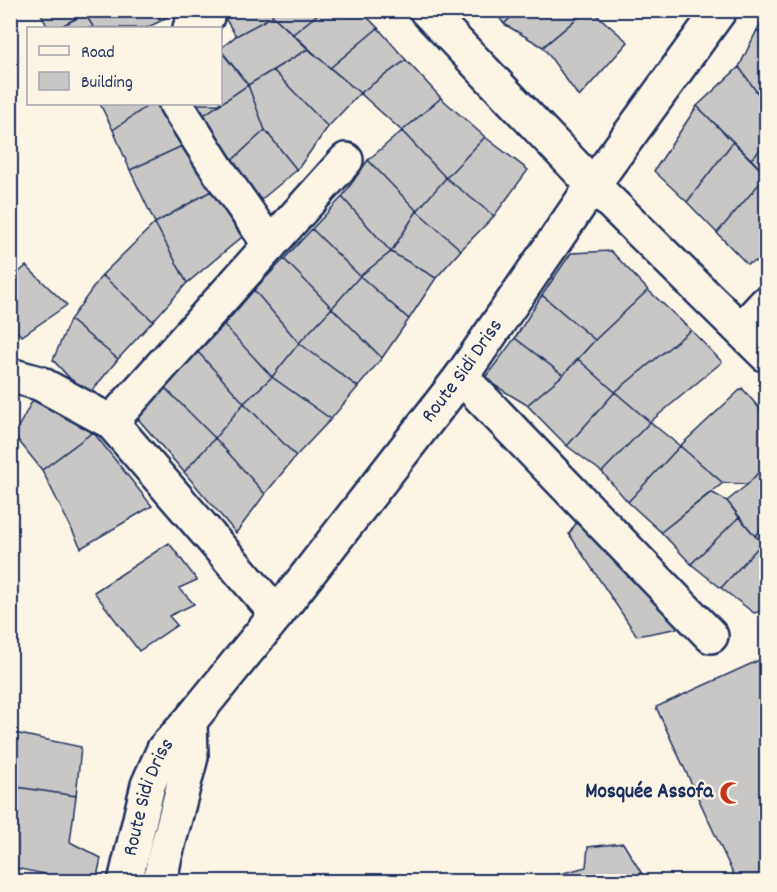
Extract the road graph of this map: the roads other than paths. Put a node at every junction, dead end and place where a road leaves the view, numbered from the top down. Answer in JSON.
{"nodes":[{"id":1,"x":426,"y":10,"type":"edge"},
{"id":2,"x":720,"y":10,"type":"edge"},
{"id":3,"x":178,"y":105,"type":"edge"},
{"id":4,"x":346,"y":160,"type":"dead end"},
{"id":5,"x":593,"y":184,"type":"junction"},
{"id":6,"x":270,"y":245,"type":"junction"},
{"id":7,"x":766,"y":303,"type":"edge"},
{"id":8,"x":741,"y":330,"type":"junction"},
{"id":9,"x":766,"y":355,"type":"edge"},
{"id":10,"x":10,"y":375,"type":"edge"},
{"id":11,"x":461,"y":377,"type":"junction"},
{"id":12,"x":111,"y":422,"type":"junction"},
{"id":13,"x":277,"y":614,"type":"junction"},
{"id":14,"x":711,"y":636,"type":"dead end"},
{"id":15,"x":190,"y":721,"type":"junction"},
{"id":16,"x":125,"y":882,"type":"edge"},
{"id":17,"x":160,"y":882,"type":"edge"}],
"edges":[{"from":1,"to":5,"type":"street"},
{"from":2,"to":5,"type":"street","name":"Route Sidi Driss"},
{"from":3,"to":6,"type":"street"},
{"from":4,"to":6,"type":"street"},
{"from":5,"to":8,"type":"street"},
{"from":5,"to":11,"type":"street","name":"Route Sidi Driss"},
{"from":6,"to":12,"type":"street"},
{"from":7,"to":8,"type":"street"},
{"from":8,"to":9,"type":"street"},
{"from":10,"to":12,"type":"street"},
{"from":11,"to":13,"type":"street","name":"Route Sidi Driss"},
{"from":11,"to":14,"type":"street"},
{"from":12,"to":13,"type":"street"},
{"from":13,"to":15,"type":"street","name":"Route Sidi Driss"},
{"from":15,"to":16,"type":"street","name":"Route Sidi Driss"},
{"from":15,"to":17,"type":"street","name":"Route Sidi Driss"}]}
